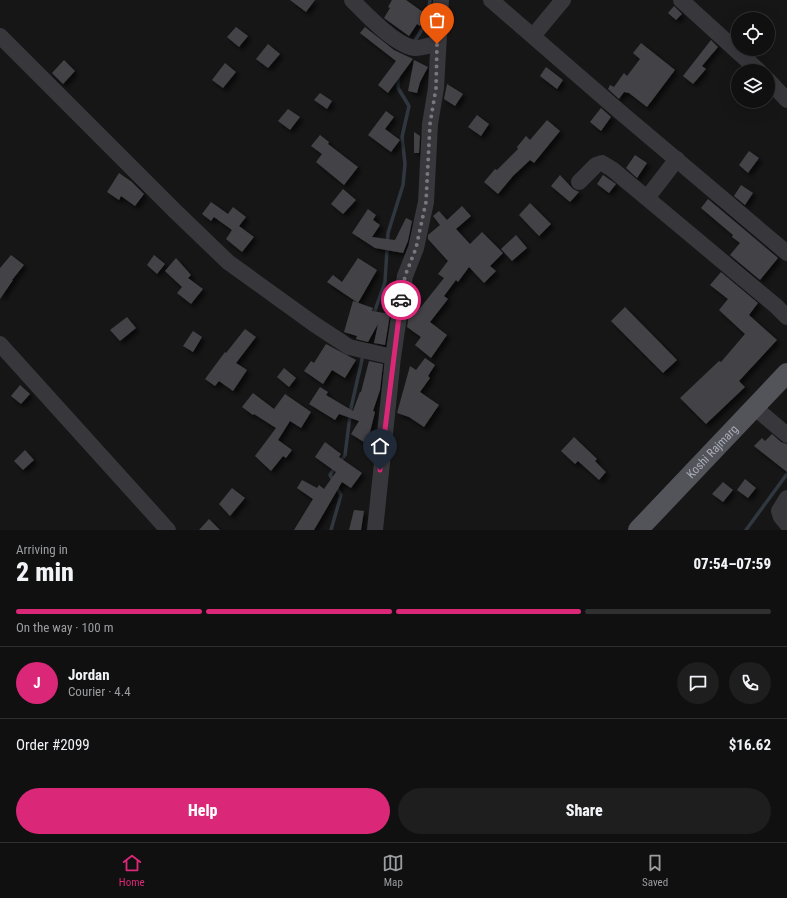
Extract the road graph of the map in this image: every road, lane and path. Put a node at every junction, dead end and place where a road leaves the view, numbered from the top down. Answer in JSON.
{"nodes":[{"id":1,"x":352,"y":0,"type":"edge"},
{"id":2,"x":441,"y":0,"type":"edge"},
{"id":3,"x":491,"y":0,"type":"edge"},
{"id":4,"x":563,"y":0,"type":"edge"},
{"id":5,"x":680,"y":0,"type":"edge"},
{"id":6,"x":0,"y":36,"type":"edge"},
{"id":7,"x":533,"y":36,"type":"junction"},
{"id":8,"x":437,"y":44,"type":"junction"},
{"id":9,"x":751,"y":64,"type":"edge"},
{"id":10,"x":775,"y":87,"type":"edge"},
{"id":11,"x":787,"y":100,"type":"edge"},
{"id":12,"x":677,"y":159,"type":"junction"},
{"id":13,"x":579,"y":182,"type":"dead end"},
{"id":14,"x":647,"y":198,"type":"junction"},
{"id":15,"x":787,"y":252,"type":"edge"},
{"id":16,"x":787,"y":317,"type":"edge"},
{"id":17,"x":0,"y":344,"type":"edge"},
{"id":18,"x":393,"y":357,"type":"junction"},
{"id":19,"x":787,"y":373,"type":"edge"},
{"id":20,"x":754,"y":407,"type":"junction"},
{"id":21,"x":787,"y":435,"type":"edge"},
{"id":22,"x":787,"y":498,"type":"edge"},
{"id":23,"x":787,"y":524,"type":"edge"},
{"id":24,"x":168,"y":530,"type":"edge"},
{"id":25,"x":375,"y":530,"type":"edge"},
{"id":26,"x":638,"y":530,"type":"edge"}],
"edges":[{"from":1,"to":8,"type":"street"},
{"from":2,"to":8,"type":"street"},
{"from":3,"to":7,"type":"street"},
{"from":4,"to":7,"type":"street"},
{"from":5,"to":9,"type":"street"},
{"from":6,"to":18,"type":"street"},
{"from":7,"to":12,"type":"street"},
{"from":8,"to":18,"type":"street"},
{"from":10,"to":11,"type":"street"},
{"from":12,"to":14,"type":"street"},
{"from":12,"to":15,"type":"street"},
{"from":13,"to":14,"type":"street"},
{"from":14,"to":16,"type":"street"},
{"from":17,"to":24,"type":"street"},
{"from":18,"to":25,"type":"street"},
{"from":19,"to":20,"type":"main road","name":"Koshi Rajmarg"},
{"from":20,"to":21,"type":"street"},
{"from":20,"to":26,"type":"main road","name":"Koshi Rajmarg"},
{"from":22,"to":23,"type":"street"}]}
